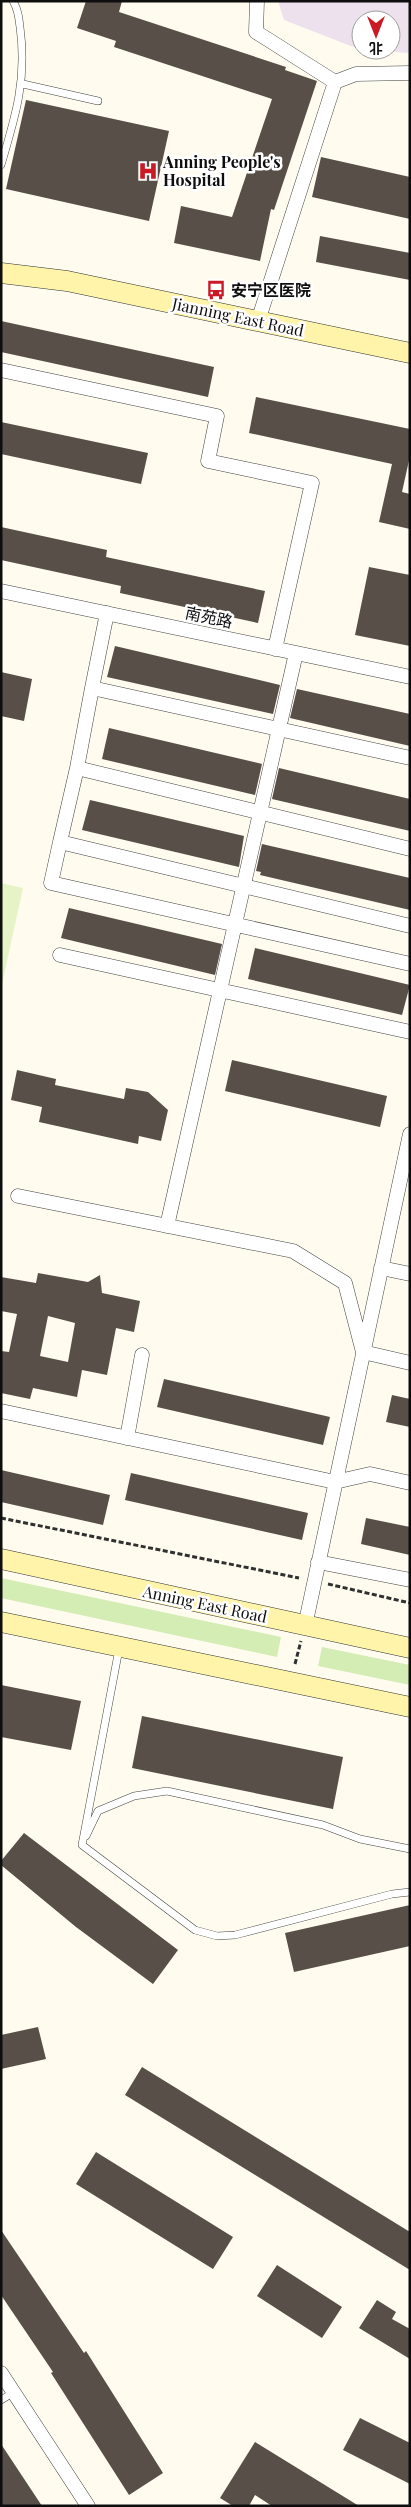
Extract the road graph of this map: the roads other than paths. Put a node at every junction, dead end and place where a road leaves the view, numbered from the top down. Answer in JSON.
{"nodes":[{"id":1,"x":13,"y":1,"type":"edge"},
{"id":2,"x":257,"y":1,"type":"edge"},
{"id":3,"x":410,"y":73,"type":"edge"},
{"id":4,"x":335,"y":82,"type":"junction"},
{"id":5,"x":23,"y":84,"type":"junction"},
{"id":6,"x":98,"y":101,"type":"dead end"},
{"id":7,"x":1,"y":164,"type":"edge"},
{"id":8,"x":1,"y":273,"type":"edge"},
{"id":9,"x":258,"y":321,"type":"junction"},
{"id":10,"x":410,"y":353,"type":"edge"},
{"id":11,"x":1,"y":370,"type":"edge"},
{"id":12,"x":1,"y":591,"type":"edge"},
{"id":13,"x":108,"y":614,"type":"junction"},
{"id":14,"x":276,"y":648,"type":"junction"},
{"id":15,"x":296,"y":653,"type":"junction"},
{"id":16,"x":410,"y":677,"type":"edge"},
{"id":17,"x":92,"y":688,"type":"junction"},
{"id":18,"x":279,"y":730,"type":"junction"},
{"id":19,"x":410,"y":758,"type":"edge"},
{"id":20,"x":77,"y":768,"type":"junction"},
{"id":21,"x":260,"y":814,"type":"junction"},
{"id":22,"x":60,"y":842,"type":"junction"},
{"id":23,"x":410,"y":849,"type":"edge"},
{"id":24,"x":244,"y":885,"type":"junction"},
{"id":25,"x":235,"y":925,"type":"junction"},
{"id":26,"x":410,"y":926,"type":"edge"},
{"id":27,"x":60,"y":955,"type":"dead end"},
{"id":28,"x":410,"y":964,"type":"edge"},
{"id":29,"x":220,"y":990,"type":"junction"},
{"id":30,"x":410,"y":1032,"type":"edge"},
{"id":31,"x":410,"y":1134,"type":"edge"},
{"id":32,"x":405,"y":1180,"type":"edge"},
{"id":33,"x":18,"y":1196,"type":"dead end"},
{"id":34,"x":167,"y":1226,"type":"junction"},
{"id":35,"x":381,"y":1268,"type":"junction"},
{"id":36,"x":410,"y":1274,"type":"edge"},
{"id":37,"x":363,"y":1352,"type":"junction"},
{"id":38,"x":142,"y":1355,"type":"dead end"},
{"id":39,"x":410,"y":1363,"type":"edge"},
{"id":40,"x":1,"y":1411,"type":"edge"},
{"id":41,"x":127,"y":1438,"type":"junction"},
{"id":42,"x":335,"y":1482,"type":"junction"},
{"id":43,"x":410,"y":1483,"type":"edge"},
{"id":44,"x":1,"y":1559,"type":"edge"},
{"id":45,"x":318,"y":1562,"type":"junction"},
{"id":46,"x":410,"y":1580,"type":"edge"},
{"id":47,"x":1,"y":1622,"type":"edge"},
{"id":48,"x":305,"y":1626,"type":"junction"},
{"id":49,"x":120,"y":1647,"type":"junction"},
{"id":50,"x":410,"y":1648,"type":"edge"},
{"id":51,"x":410,"y":1707,"type":"edge"},
{"id":52,"x":82,"y":1845,"type":"junction"},
{"id":53,"x":410,"y":1849,"type":"edge"},
{"id":54,"x":410,"y":1892,"type":"edge"},
{"id":55,"x":1,"y":2373,"type":"edge"},
{"id":56,"x":14,"y":2392,"type":"junction"},
{"id":57,"x":1,"y":2400,"type":"edge"},
{"id":58,"x":88,"y":2506,"type":"edge"}],
"edges":[{"from":1,"to":5,"type":"lane"},
{"from":2,"to":4,"type":"street"},
{"from":3,"to":4,"type":"street"},
{"from":4,"to":9,"type":"street"},
{"from":5,"to":6,"type":"lane"},
{"from":5,"to":7,"type":"lane"},
{"from":8,"to":9,"type":"main road","name":"Jianning East Road"},
{"from":9,"to":10,"type":"main road","name":"Jianning East Road"},
{"from":11,"to":14,"type":"street"},
{"from":12,"to":13,"type":"street","name":"南苑路"},
{"from":13,"to":14,"type":"street","name":"南苑路"},
{"from":13,"to":17,"type":"street"},
{"from":14,"to":15,"type":"street","name":"南苑路"},
{"from":15,"to":16,"type":"street","name":"南苑路"},
{"from":15,"to":18,"type":"street"},
{"from":17,"to":18,"type":"street"},
{"from":17,"to":20,"type":"street"},
{"from":18,"to":19,"type":"street"},
{"from":18,"to":21,"type":"street"},
{"from":20,"to":21,"type":"street"},
{"from":20,"to":22,"type":"street"},
{"from":21,"to":23,"type":"street"},
{"from":21,"to":24,"type":"street"},
{"from":22,"to":24,"type":"street"},
{"from":22,"to":25,"type":"street"},
{"from":24,"to":25,"type":"street"},
{"from":24,"to":26,"type":"street"},
{"from":25,"to":28,"type":"street"},
{"from":25,"to":29,"type":"street"},
{"from":27,"to":29,"type":"street"},
{"from":29,"to":30,"type":"street"},
{"from":29,"to":34,"type":"street"},
{"from":31,"to":32,"type":"street"},
{"from":32,"to":35,"type":"street"},
{"from":33,"to":34,"type":"street"},
{"from":34,"to":37,"type":"street"},
{"from":35,"to":36,"type":"street"},
{"from":35,"to":37,"type":"street"},
{"from":37,"to":39,"type":"street"},
{"from":37,"to":42,"type":"street"},
{"from":38,"to":41,"type":"street"},
{"from":40,"to":41,"type":"street"},
{"from":41,"to":42,"type":"street"},
{"from":42,"to":43,"type":"street"},
{"from":42,"to":45,"type":"street"},
{"from":44,"to":48,"type":"main road","name":"Anning East Road"},
{"from":45,"to":46,"type":"street"},
{"from":45,"to":48,"type":"street"},
{"from":47,"to":49,"type":"main road"},
{"from":48,"to":50,"type":"main road","name":"Anning East Road"},
{"from":49,"to":51,"type":"main road"},
{"from":49,"to":52,"type":"lane"},
{"from":52,"to":53,"type":"lane"},
{"from":52,"to":54,"type":"lane"},
{"from":55,"to":56,"type":"street"},
{"from":56,"to":57,"type":"lane"},
{"from":56,"to":58,"type":"street"}]}
